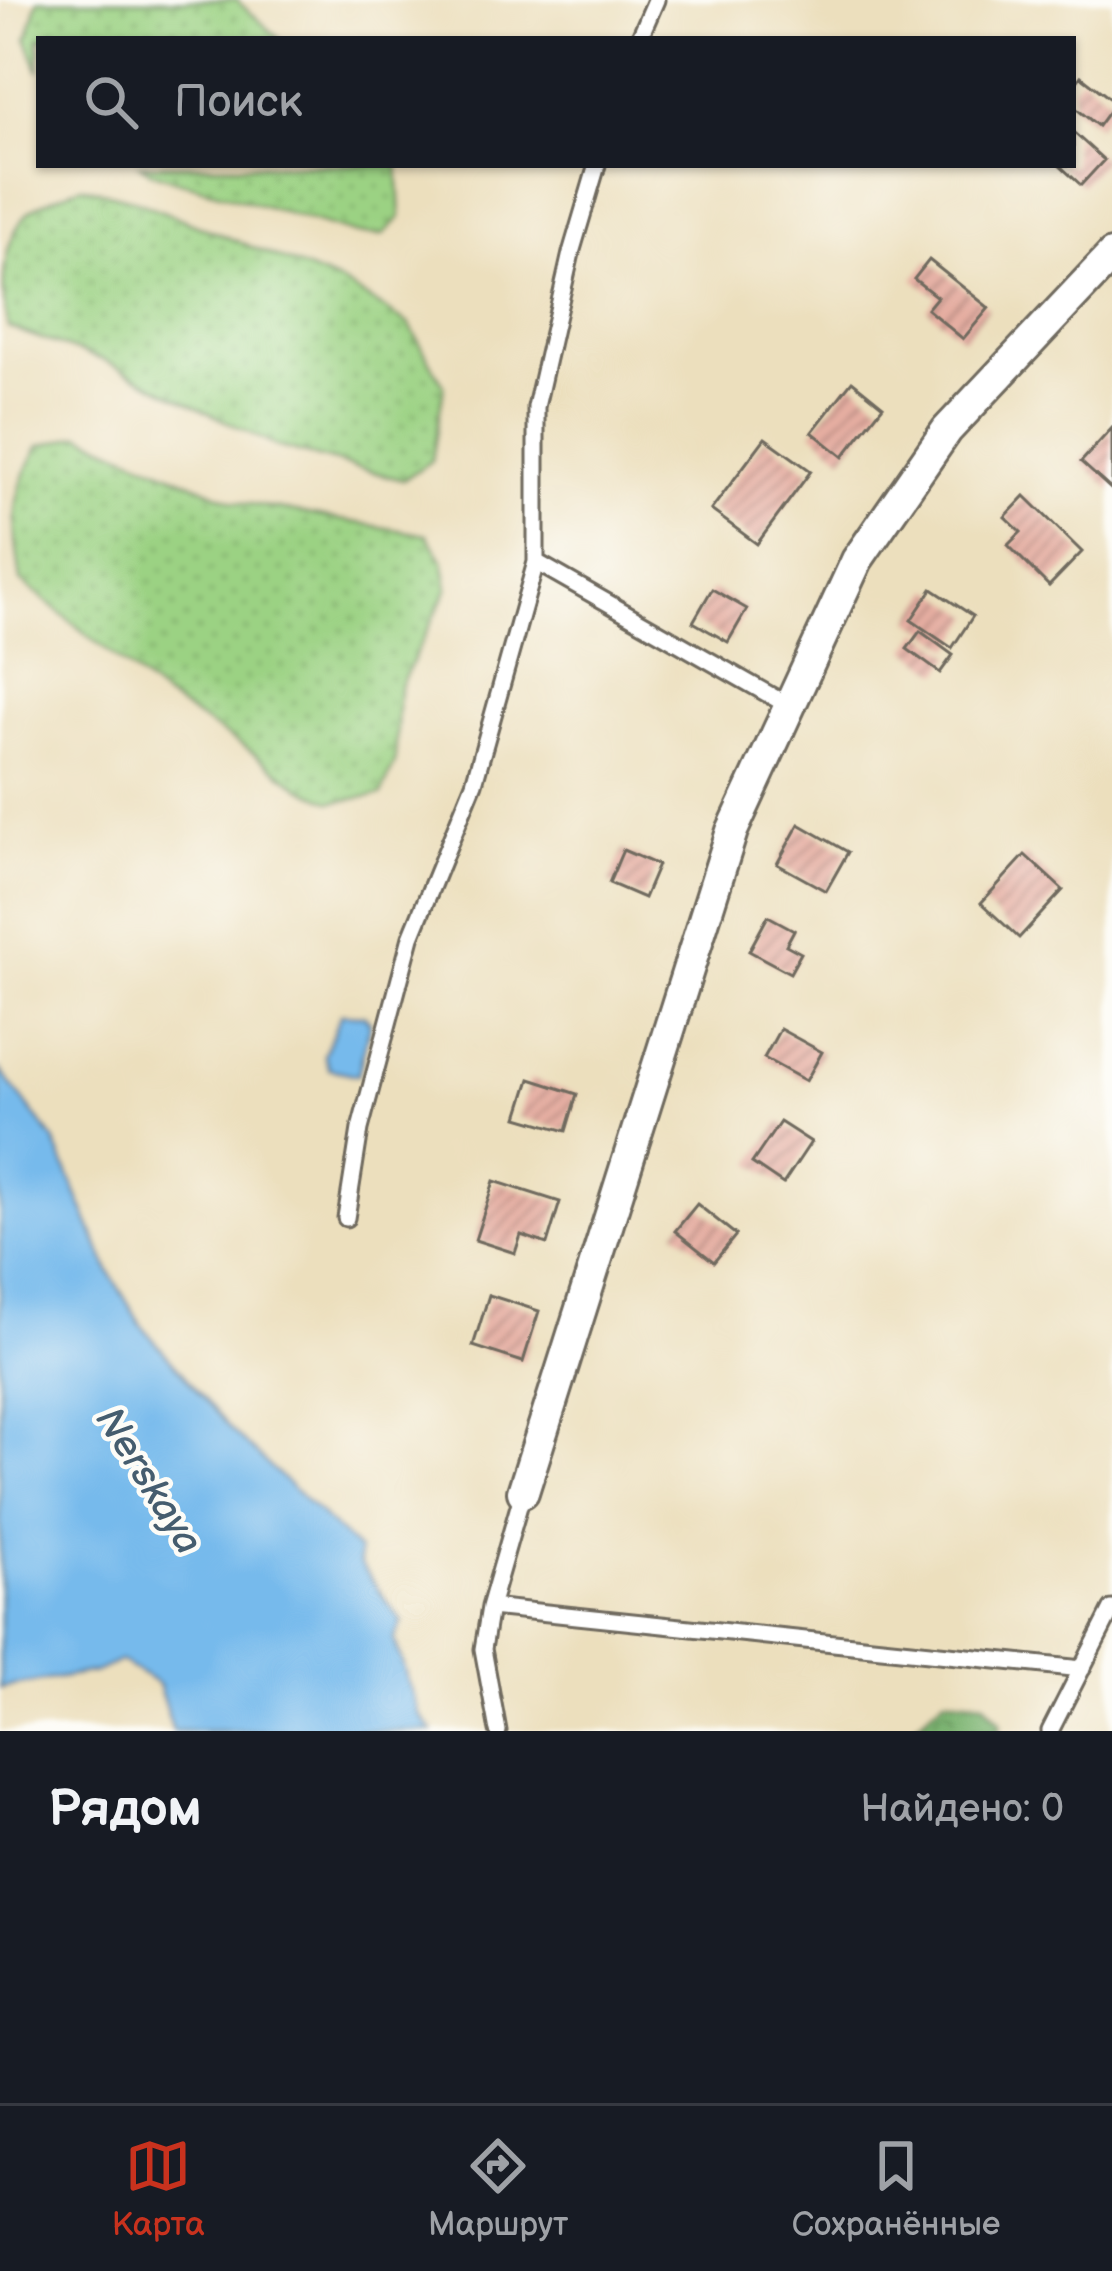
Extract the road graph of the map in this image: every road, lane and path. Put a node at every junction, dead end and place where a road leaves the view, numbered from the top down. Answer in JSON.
{"nodes":[{"id":1,"x":656,"y":0,"type":"edge"},
{"id":2,"x":640,"y":36,"type":"edge"},
{"id":3,"x":596,"y":168,"type":"edge"},
{"id":4,"x":1112,"y":255,"type":"edge"},
{"id":5,"x":536,"y":562,"type":"junction"},
{"id":6,"x":789,"y":706,"type":"junction"},
{"id":7,"x":346,"y":1218,"type":"dead end"},
{"id":8,"x":523,"y":1492,"type":"joint"},
{"id":9,"x":490,"y":1607,"type":"junction"},
{"id":10,"x":1112,"y":1609,"type":"edge"},
{"id":11,"x":1082,"y":1669,"type":"junction"},
{"id":12,"x":498,"y":1731,"type":"edge"},
{"id":13,"x":1050,"y":1731,"type":"edge"}],
"edges":[{"from":1,"to":2,"type":"lane"},
{"from":3,"to":5,"type":"lane"},
{"from":4,"to":6,"type":"street"},
{"from":5,"to":6,"type":"lane"},
{"from":5,"to":7,"type":"lane"},
{"from":6,"to":8,"type":"street"},
{"from":8,"to":9,"type":"lane"},
{"from":9,"to":11,"type":"lane"},
{"from":9,"to":12,"type":"lane"},
{"from":10,"to":11,"type":"lane"},
{"from":11,"to":13,"type":"lane"}]}
